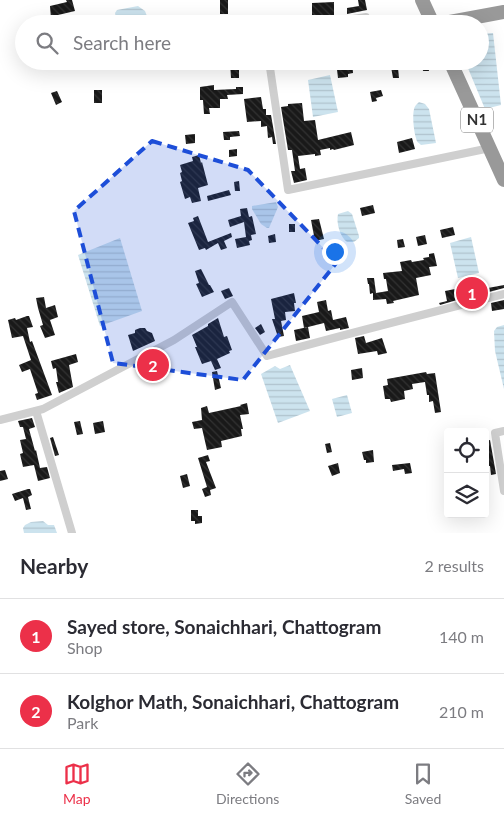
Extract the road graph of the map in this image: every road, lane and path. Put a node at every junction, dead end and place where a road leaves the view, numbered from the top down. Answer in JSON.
{"nodes":[{"id":1,"x":422,"y":0,"type":"edge"},
{"id":2,"x":498,"y":0,"type":"edge"},
{"id":3,"x":504,"y":13,"type":"edge"},
{"id":4,"x":429,"y":15,"type":"edge"},
{"id":5,"x":489,"y":15,"type":"edge"},
{"id":6,"x":270,"y":70,"type":"edge"},
{"id":7,"x":454,"y":70,"type":"edge"},
{"id":8,"x":490,"y":148,"type":"junction"},
{"id":9,"x":504,"y":180,"type":"edge"},
{"id":10,"x":504,"y":294,"type":"edge"},
{"id":11,"x":36,"y":411,"type":"junction"},
{"id":12,"x":0,"y":420,"type":"edge"},
{"id":13,"x":504,"y":431,"type":"edge"},
{"id":14,"x":504,"y":491,"type":"edge"},
{"id":15,"x":72,"y":533,"type":"edge"}],
"edges":[{"from":1,"to":4,"type":"highway"},
{"from":2,"to":3,"type":"highway"},
{"from":3,"to":5,"type":"highway"},
{"from":6,"to":8,"type":"street"},
{"from":7,"to":8,"type":"highway","number":"N1"},
{"from":8,"to":9,"type":"highway","number":"N1"},
{"from":10,"to":11,"type":"street"},
{"from":11,"to":12,"type":"street"},
{"from":11,"to":15,"type":"street"},
{"from":13,"to":14,"type":"street"}]}
